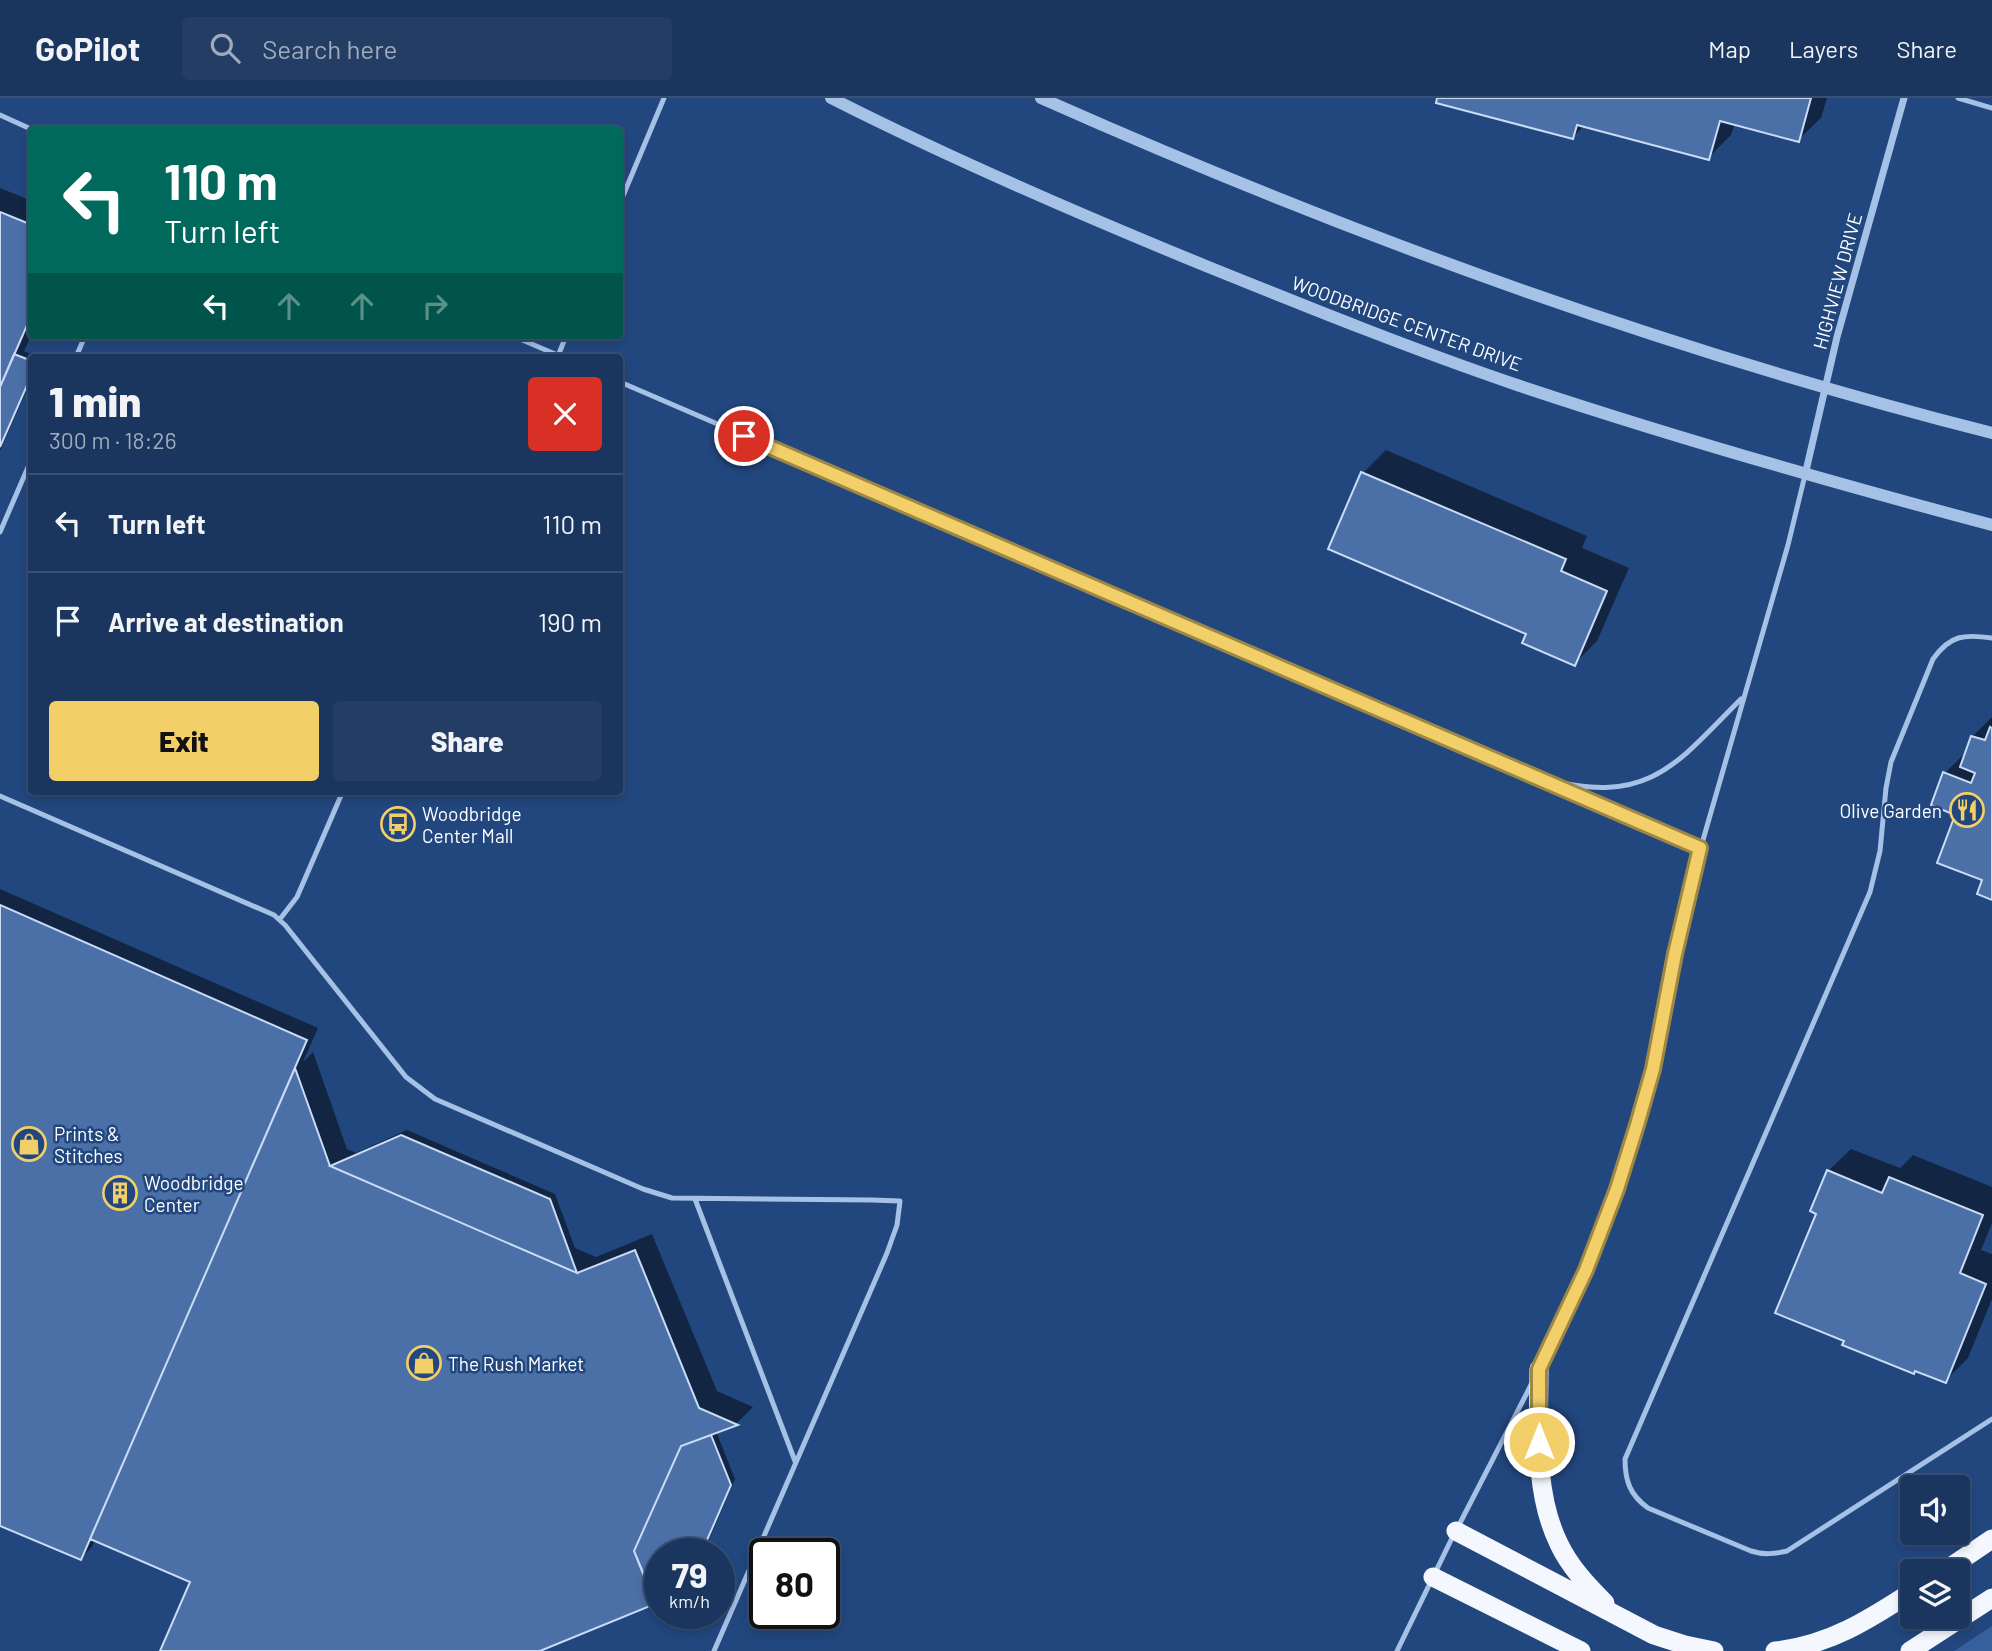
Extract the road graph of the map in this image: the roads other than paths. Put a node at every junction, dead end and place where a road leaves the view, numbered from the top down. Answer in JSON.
{"nodes":[{"id":1,"x":664,"y":98,"type":"edge"},
{"id":2,"x":831,"y":98,"type":"edge"},
{"id":3,"x":1041,"y":98,"type":"edge"},
{"id":4,"x":1904,"y":98,"type":"edge"},
{"id":5,"x":1958,"y":98,"type":"edge"},
{"id":6,"x":1992,"y":108,"type":"edge"},
{"id":7,"x":0,"y":115,"type":"edge"},
{"id":8,"x":28,"y":128,"type":"edge"},
{"id":9,"x":623,"y":196,"type":"edge"},
{"id":10,"x":522,"y":340,"type":"edge"},
{"id":11,"x":554,"y":354,"type":"edge"},
{"id":12,"x":623,"y":383,"type":"edge"},
{"id":13,"x":1825,"y":388,"type":"junction"},
{"id":14,"x":1992,"y":433,"type":"edge"},
{"id":15,"x":28,"y":467,"type":"edge"},
{"id":16,"x":1805,"y":475,"type":"junction"},
{"id":17,"x":1992,"y":526,"type":"edge"},
{"id":18,"x":0,"y":531,"type":"edge"},
{"id":19,"x":1992,"y":638,"type":"edge"},
{"id":20,"x":1743,"y":697,"type":"junction"},
{"id":21,"x":1530,"y":775,"type":"junction"},
{"id":22,"x":341,"y":795,"type":"edge"},
{"id":23,"x":0,"y":796,"type":"edge"},
{"id":24,"x":1700,"y":848,"type":"junction"},
{"id":25,"x":279,"y":919,"type":"junction"},
{"id":26,"x":695,"y":1199,"type":"junction"},
{"id":27,"x":1539,"y":1369,"type":"junction"},
{"id":28,"x":1992,"y":1419,"type":"edge"},
{"id":29,"x":796,"y":1462,"type":"junction"},
{"id":30,"x":1456,"y":1531,"type":"junction"},
{"id":31,"x":1992,"y":1539,"type":"edge"},
{"id":32,"x":1962,"y":1559,"type":"edge"},
{"id":33,"x":1433,"y":1577,"type":"junction"},
{"id":34,"x":1992,"y":1598,"type":"edge"},
{"id":35,"x":1900,"y":1599,"type":"edge"},
{"id":36,"x":1618,"y":1616,"type":"junction"},
{"id":37,"x":714,"y":1651,"type":"edge"},
{"id":38,"x":1396,"y":1651,"type":"edge"},
{"id":39,"x":1581,"y":1651,"type":"edge"},
{"id":40,"x":1714,"y":1651,"type":"edge"},
{"id":41,"x":1775,"y":1651,"type":"edge"},
{"id":42,"x":1910,"y":1651,"type":"edge"}],
"edges":[{"from":1,"to":9,"type":"lane"},
{"from":2,"to":16,"type":"street","name":"WOODBRIDGE CENTER DRIVE"},
{"from":3,"to":13,"type":"street"},
{"from":4,"to":13,"type":"street","name":"HIGHVIEW DRIVE"},
{"from":5,"to":6,"type":"lane"},
{"from":7,"to":8,"type":"lane"},
{"from":10,"to":11,"type":"lane"},
{"from":12,"to":21,"type":"lane"},
{"from":13,"to":14,"type":"street"},
{"from":13,"to":16,"type":"street","name":"HIGHVIEW DRIVE"},
{"from":15,"to":18,"type":"lane"},
{"from":16,"to":17,"type":"street","name":"WOODBRIDGE CENTER DRIVE"},
{"from":16,"to":20,"type":"lane"},
{"from":19,"to":28,"type":"lane"},
{"from":20,"to":21,"type":"lane"},
{"from":20,"to":24,"type":"lane"},
{"from":21,"to":24,"type":"lane"},
{"from":22,"to":25,"type":"lane"},
{"from":23,"to":25,"type":"lane"},
{"from":24,"to":27,"type":"lane"},
{"from":25,"to":26,"type":"lane"},
{"from":26,"to":29,"type":"lane"},
{"from":26,"to":29,"type":"lane"},
{"from":27,"to":30,"type":"lane"},
{"from":27,"to":36,"type":"highway"},
{"from":29,"to":37,"type":"lane"},
{"from":30,"to":33,"type":"lane"},
{"from":30,"to":36,"type":"highway"},
{"from":31,"to":32,"type":"highway"},
{"from":33,"to":38,"type":"lane"},
{"from":33,"to":39,"type":"highway"},
{"from":34,"to":42,"type":"highway"},
{"from":35,"to":41,"type":"highway"},
{"from":36,"to":40,"type":"highway"}]}
